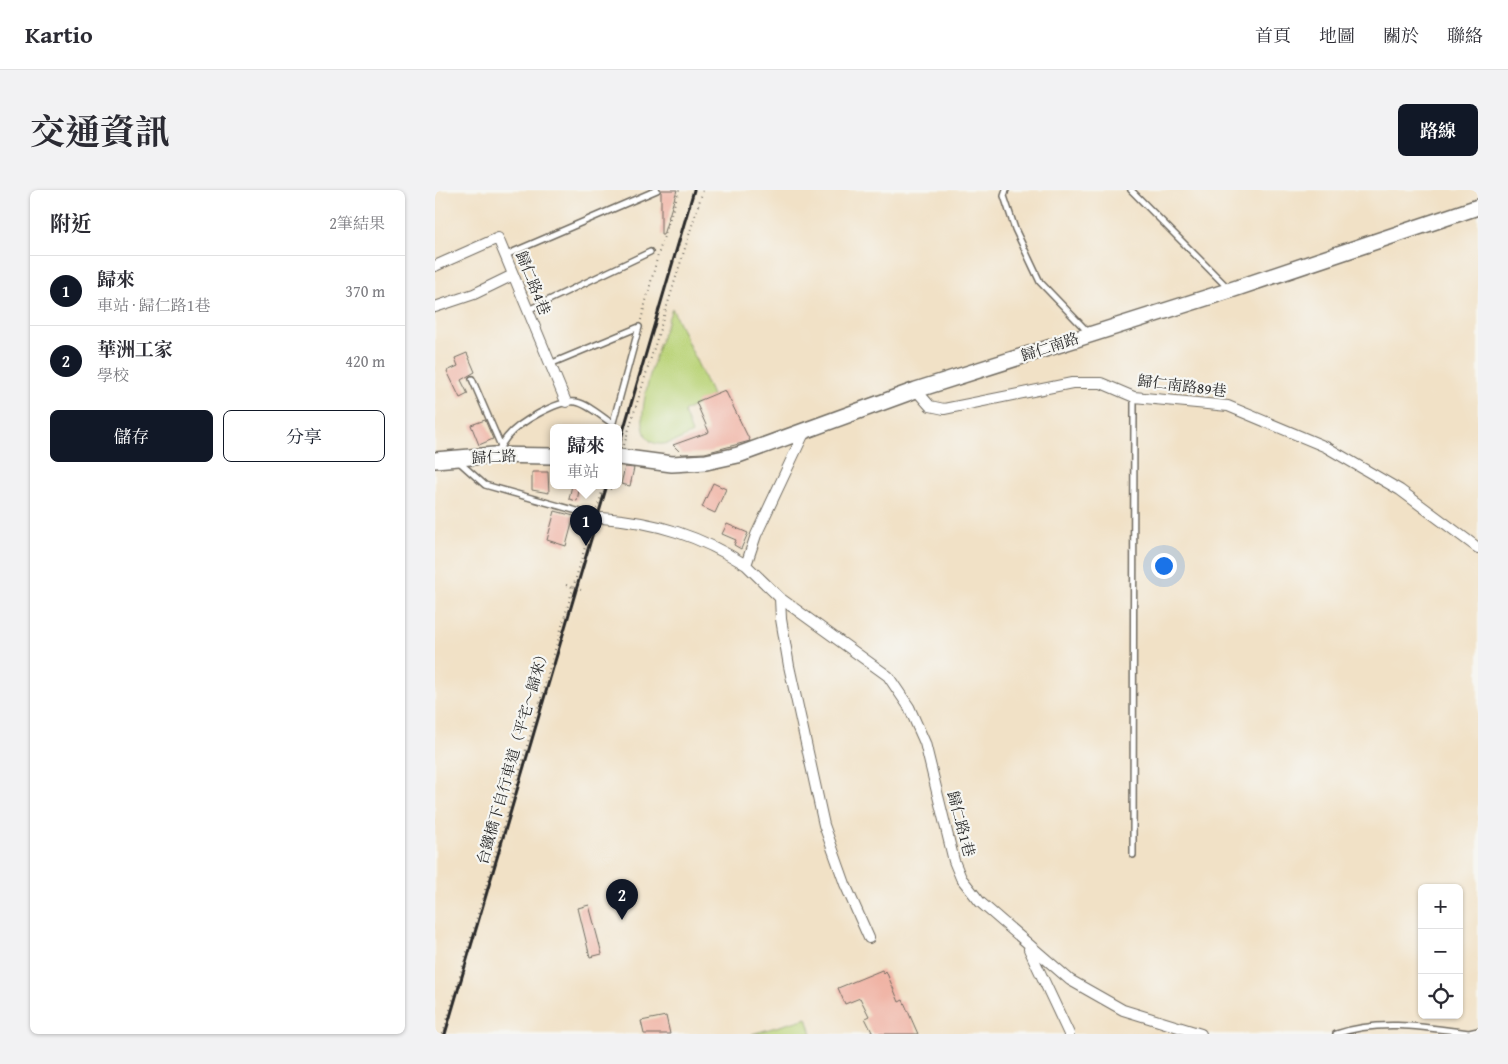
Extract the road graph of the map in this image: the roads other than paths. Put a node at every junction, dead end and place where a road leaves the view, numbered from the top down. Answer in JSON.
{"nodes":[{"id":1,"x":657,"y":190,"type":"edge"},
{"id":2,"x":1006,"y":190,"type":"edge"},
{"id":3,"x":1131,"y":190,"type":"edge"},
{"id":4,"x":1478,"y":207,"type":"edge"},
{"id":5,"x":650,"y":252,"type":"dead end"},
{"id":6,"x":505,"y":256,"type":"junction"},
{"id":7,"x":435,"y":266,"type":"edge"},
{"id":8,"x":513,"y":275,"type":"junction"},
{"id":9,"x":1231,"y":290,"type":"junction"},
{"id":10,"x":435,"y":307,"type":"edge"},
{"id":11,"x":528,"y":310,"type":"junction"},
{"id":12,"x":1090,"y":334,"type":"junction"},
{"id":13,"x":550,"y":364,"type":"junction"},
{"id":14,"x":472,"y":379,"type":"dead end"},
{"id":15,"x":916,"y":390,"type":"junction"},
{"id":16,"x":1134,"y":397,"type":"junction"},
{"id":17,"x":566,"y":402,"type":"junction"},
{"id":18,"x":609,"y":424,"type":"edge"},
{"id":19,"x":613,"y":424,"type":"edge"},
{"id":20,"x":804,"y":433,"type":"junction"},
{"id":21,"x":497,"y":451,"type":"junction"},
{"id":22,"x":550,"y":456,"type":"edge"},
{"id":23,"x":622,"y":458,"type":"edge"},
{"id":24,"x":456,"y":459,"type":"junction"},
{"id":25,"x":435,"y":460,"type":"edge"},
{"id":26,"x":599,"y":516,"type":"joint"},
{"id":27,"x":1478,"y":548,"type":"edge"},
{"id":28,"x":747,"y":565,"type":"junction"},
{"id":29,"x":780,"y":598,"type":"junction"},
{"id":30,"x":1133,"y":855,"type":"dead end"},
{"id":31,"x":869,"y":938,"type":"dead end"},
{"id":32,"x":1028,"y":946,"type":"junction"},
{"id":33,"x":1478,"y":1031,"type":"edge"},
{"id":34,"x":1069,"y":1034,"type":"edge"},
{"id":35,"x":1201,"y":1034,"type":"edge"},
{"id":36,"x":1336,"y":1034,"type":"edge"}],
"edges":[{"from":1,"to":6,"type":"lane"},
{"from":2,"to":12,"type":"lane"},
{"from":3,"to":9,"type":"lane"},
{"from":4,"to":9,"type":"street","name":"歸仁南路"},
{"from":5,"to":11,"type":"lane"},
{"from":6,"to":7,"type":"street","name":"歸仁路4巷"},
{"from":6,"to":8,"type":"street","name":"歸仁路4巷"},
{"from":8,"to":10,"type":"street"},
{"from":8,"to":11,"type":"street","name":"歸仁路4巷"},
{"from":9,"to":12,"type":"street","name":"歸仁南路"},
{"from":11,"to":13,"type":"street","name":"歸仁路4巷"},
{"from":12,"to":15,"type":"street","name":"歸仁南路"},
{"from":13,"to":17,"type":"street","name":"歸仁路4巷"},
{"from":13,"to":19,"type":"lane"},
{"from":14,"to":21,"type":"lane"},
{"from":15,"to":16,"type":"street","name":"歸仁南路89巷"},
{"from":15,"to":20,"type":"street","name":"歸仁南路"},
{"from":16,"to":27,"type":"street","name":"歸仁南路89巷"},
{"from":16,"to":30,"type":"lane"},
{"from":17,"to":18,"type":"lane"},
{"from":17,"to":21,"type":"lane"},
{"from":20,"to":23,"type":"street","name":"歸仁南路"},
{"from":20,"to":28,"type":"street"},
{"from":21,"to":22,"type":"street","name":"歸仁路"},
{"from":21,"to":24,"type":"street","name":"歸仁路"},
{"from":24,"to":25,"type":"street","name":"歸仁路"},
{"from":24,"to":26,"type":"lane","name":"歸仁路1巷"},
{"from":26,"to":28,"type":"street","name":"歸仁路1巷"},
{"from":28,"to":29,"type":"street","name":"歸仁路1巷"},
{"from":29,"to":31,"type":"street"},
{"from":29,"to":32,"type":"street","name":"歸仁路1巷"},
{"from":32,"to":34,"type":"street"},
{"from":32,"to":35,"type":"street","name":"歸仁路1巷"},
{"from":33,"to":36,"type":"lane"}]}
